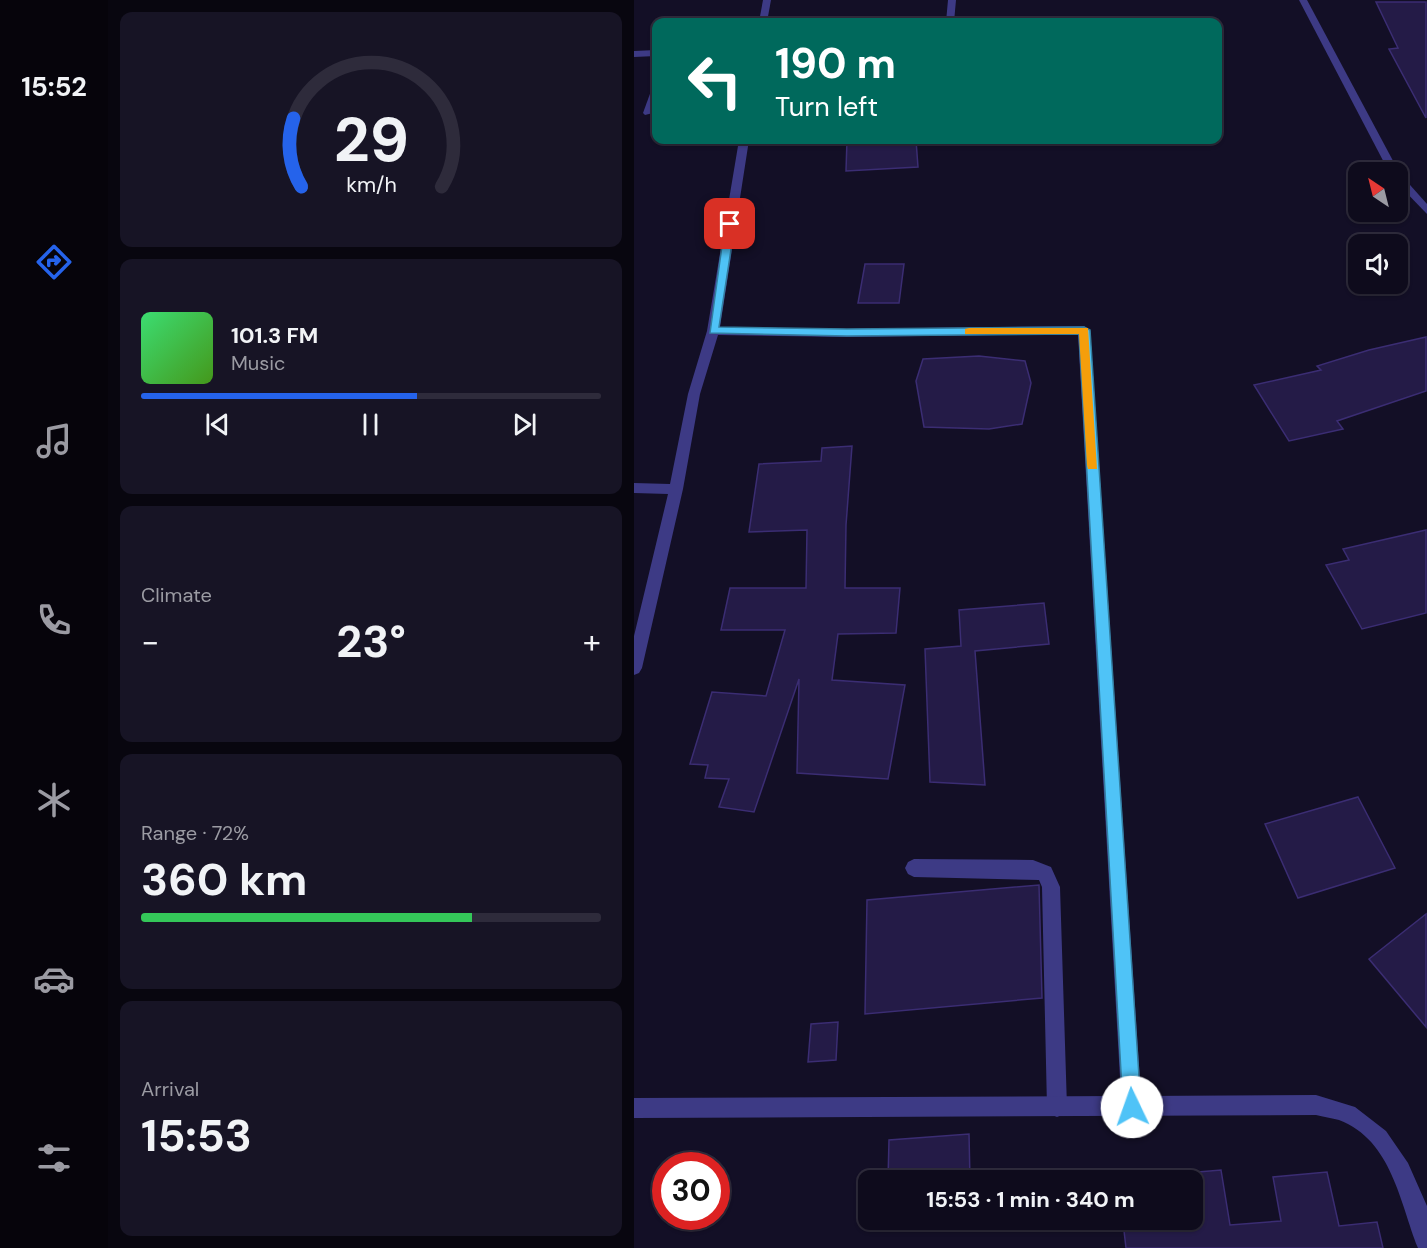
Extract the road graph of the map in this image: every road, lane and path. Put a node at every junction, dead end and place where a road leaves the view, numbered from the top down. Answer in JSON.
{"nodes":[{"id":1,"x":767,"y":0,"type":"edge"},
{"id":2,"x":952,"y":0,"type":"edge"},
{"id":3,"x":1303,"y":0,"type":"edge"},
{"id":4,"x":764,"y":18,"type":"edge"},
{"id":5,"x":950,"y":18,"type":"edge"},
{"id":6,"x":652,"y":53,"type":"edge"},
{"id":7,"x":634,"y":54,"type":"edge"},
{"id":8,"x":652,"y":102,"type":"edge"},
{"id":9,"x":648,"y":113,"type":"dead end"},
{"id":10,"x":743,"y":144,"type":"edge"},
{"id":11,"x":1388,"y":162,"type":"edge"},
{"id":12,"x":1408,"y":191,"type":"edge"},
{"id":13,"x":1426,"y":193,"type":"edge"},
{"id":14,"x":1410,"y":194,"type":"junction"},
{"id":15,"x":1426,"y":211,"type":"edge"},
{"id":16,"x":714,"y":331,"type":"junction"},
{"id":17,"x":634,"y":488,"type":"edge"},
{"id":18,"x":676,"y":489,"type":"junction"},
{"id":19,"x":637,"y":638,"type":"edge"},
{"id":20,"x":634,"y":668,"type":"edge"},
{"id":21,"x":914,"y":868,"type":"dead end"},
{"id":22,"x":1057,"y":1107,"type":"junction"},
{"id":23,"x":1132,"y":1107,"type":"junction"},
{"id":24,"x":634,"y":1108,"type":"edge"},
{"id":25,"x":1426,"y":1243,"type":"edge"}],
"edges":[{"from":1,"to":4,"type":"street"},
{"from":2,"to":5,"type":"street"},
{"from":3,"to":11,"type":"street"},
{"from":6,"to":7,"type":"street"},
{"from":8,"to":9,"type":"street"},
{"from":10,"to":16,"type":"street"},
{"from":12,"to":14,"type":"street"},
{"from":13,"to":14,"type":"street"},
{"from":14,"to":15,"type":"street"},
{"from":16,"to":18,"type":"street"},
{"from":16,"to":23,"type":"street"},
{"from":17,"to":18,"type":"street"},
{"from":18,"to":19,"type":"street"},
{"from":19,"to":20,"type":"street"},
{"from":21,"to":22,"type":"street"},
{"from":22,"to":23,"type":"street"},
{"from":22,"to":24,"type":"street"},
{"from":23,"to":25,"type":"street"}]}
